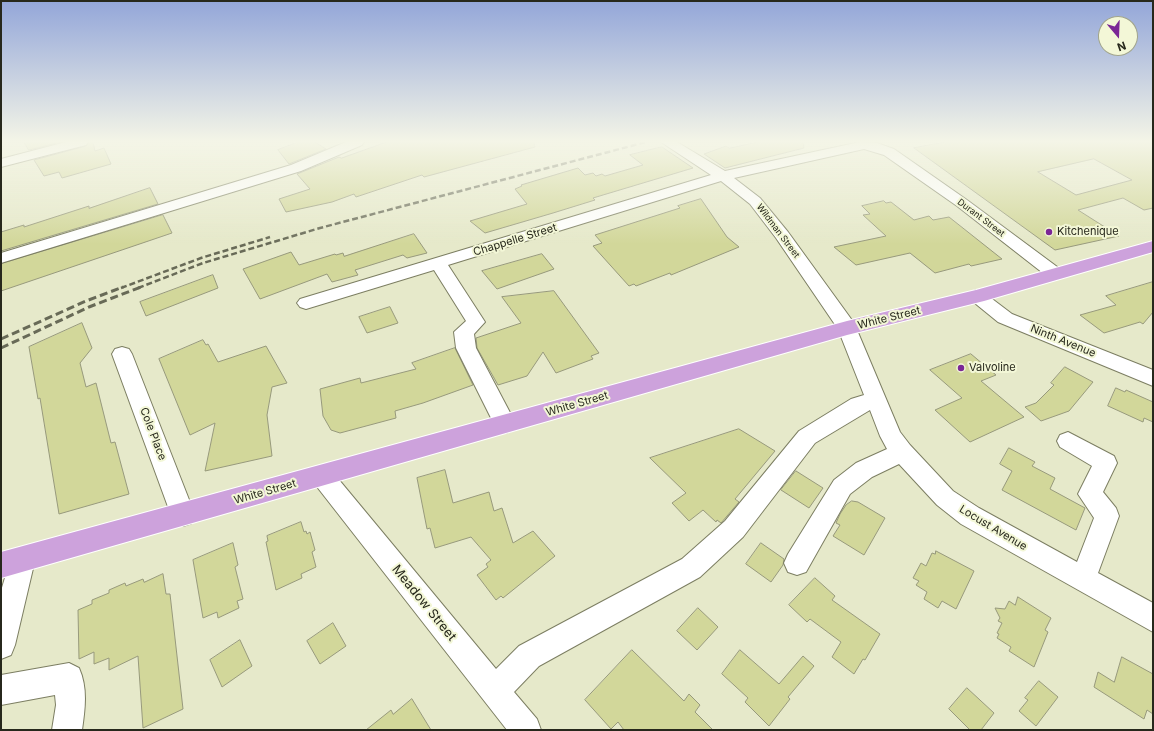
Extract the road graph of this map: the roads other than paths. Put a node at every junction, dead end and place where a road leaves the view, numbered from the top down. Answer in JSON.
{"nodes":[{"id":1,"x":270,"y":176,"type":"edge"},
{"id":2,"x":723,"y":176,"type":"joint"},
{"id":3,"x":924,"y":176,"type":"edge"},
{"id":4,"x":1153,"y":246,"type":"edge"},
{"id":5,"x":1,"y":258,"type":"edge"},
{"id":6,"x":438,"y":263,"type":"junction"},
{"id":7,"x":1054,"y":273,"type":"junction"},
{"id":8,"x":977,"y":296,"type":"junction"},
{"id":9,"x":306,"y":303,"type":"dead end"},
{"id":10,"x":847,"y":328,"type":"junction"},
{"id":11,"x":122,"y":354,"type":"dead end"},
{"id":12,"x":1153,"y":378,"type":"edge"},
{"id":13,"x":875,"y":400,"type":"junction"},
{"id":14,"x":505,"y":424,"type":"junction"},
{"id":15,"x":1068,"y":441,"type":"dead end"},
{"id":16,"x":902,"y":452,"type":"junction"},
{"id":17,"x":322,"y":476,"type":"junction"},
{"id":18,"x":183,"y":515,"type":"junction"},
{"id":19,"x":12,"y":562,"type":"edge"},
{"id":20,"x":797,"y":563,"type":"dead end"},
{"id":21,"x":1083,"y":579,"type":"junction"},
{"id":22,"x":1153,"y":618,"type":"edge"},
{"id":23,"x":1,"y":645,"type":"edge"},
{"id":24,"x":1,"y":690,"type":"edge"},
{"id":25,"x":495,"y":691,"type":"junction"},
{"id":26,"x":67,"y":730,"type":"edge"},
{"id":27,"x":526,"y":730,"type":"edge"}],
"edges":[{"from":1,"to":5,"type":"street"},
{"from":2,"to":6,"type":"street","name":"Chappelle Street"},
{"from":2,"to":10,"type":"street","name":"Wildman Street"},
{"from":3,"to":7,"type":"street","name":"Durant Street"},
{"from":4,"to":7,"type":"main road","name":"White Street"},
{"from":6,"to":9,"type":"street","name":"Chappelle Street"},
{"from":6,"to":14,"type":"street"},
{"from":7,"to":8,"type":"main road","name":"White Street"},
{"from":8,"to":10,"type":"main road","name":"White Street"},
{"from":8,"to":12,"type":"street","name":"Ninth Avenue"},
{"from":10,"to":13,"type":"street","name":"Locust Avenue"},
{"from":10,"to":14,"type":"main road","name":"White Street"},
{"from":11,"to":18,"type":"street","name":"Cole Place"},
{"from":13,"to":16,"type":"street","name":"Locust Avenue"},
{"from":13,"to":25,"type":"street"},
{"from":14,"to":17,"type":"main road","name":"White Street"},
{"from":15,"to":21,"type":"street"},
{"from":16,"to":20,"type":"street"},
{"from":16,"to":21,"type":"street","name":"Locust Avenue"},
{"from":17,"to":18,"type":"main road","name":"White Street"},
{"from":17,"to":25,"type":"street","name":"Meadow Street"},
{"from":18,"to":19,"type":"main road","name":"White Street"},
{"from":19,"to":23,"type":"street"},
{"from":21,"to":22,"type":"street","name":"Locust Avenue"},
{"from":24,"to":26,"type":"street"},
{"from":25,"to":27,"type":"street","name":"Meadow Street"}]}
